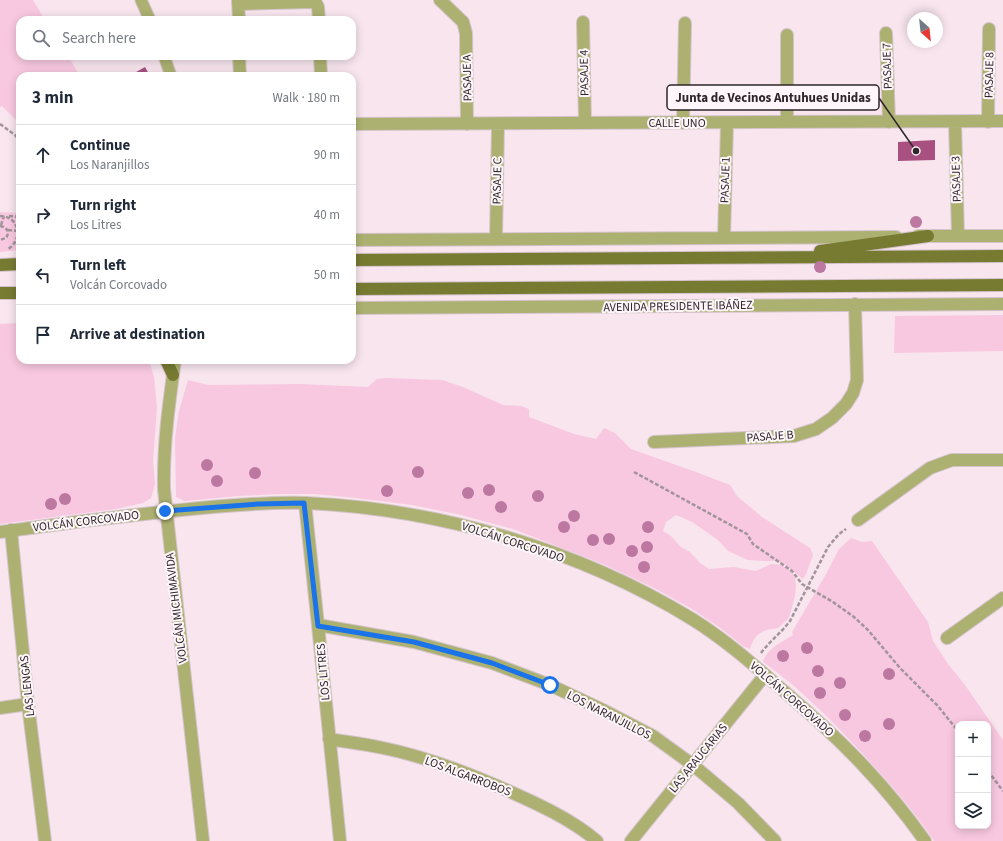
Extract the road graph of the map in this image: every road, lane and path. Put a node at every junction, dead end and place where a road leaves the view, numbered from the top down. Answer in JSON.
{"nodes":[{"id":1,"x":141,"y":0,"type":"edge"},
{"id":2,"x":440,"y":0,"type":"edge"},
{"id":3,"x":238,"y":2,"type":"edge"},
{"id":4,"x":148,"y":16,"type":"edge"},
{"id":5,"x":239,"y":16,"type":"edge"},
{"id":6,"x":319,"y":16,"type":"edge"},
{"id":7,"x":583,"y":22,"type":"dead end"},
{"id":8,"x":685,"y":23,"type":"dead end"},
{"id":9,"x":989,"y":29,"type":"dead end"},
{"id":10,"x":886,"y":33,"type":"dead end"},
{"id":11,"x":787,"y":35,"type":"dead end"},
{"id":12,"x":165,"y":60,"type":"edge"},
{"id":13,"x":239,"y":60,"type":"edge"},
{"id":14,"x":320,"y":60,"type":"edge"},
{"id":15,"x":170,"y":72,"type":"edge"},
{"id":16,"x":240,"y":72,"type":"edge"},
{"id":17,"x":321,"y":72,"type":"edge"},
{"id":18,"x":787,"y":122,"type":"junction"},
{"id":19,"x":889,"y":122,"type":"junction"},
{"id":20,"x":955,"y":122,"type":"junction"},
{"id":21,"x":988,"y":122,"type":"junction"},
{"id":22,"x":1003,"y":122,"type":"edge"},
{"id":23,"x":585,"y":123,"type":"junction"},
{"id":24,"x":683,"y":123,"type":"junction"},
{"id":25,"x":727,"y":123,"type":"junction"},
{"id":26,"x":0,"y":124,"type":"edge"},
{"id":27,"x":356,"y":124,"type":"edge"},
{"id":28,"x":467,"y":124,"type":"junction"},
{"id":29,"x":498,"y":124,"type":"junction"},
{"id":30,"x":16,"y":136,"type":"edge"},
{"id":31,"x":0,"y":216,"type":"edge"},
{"id":32,"x":4,"y":216,"type":"junction"},
{"id":33,"x":16,"y":217,"type":"edge"},
{"id":34,"x":0,"y":226,"type":"edge"},
{"id":35,"x":16,"y":226,"type":"edge"},
{"id":36,"x":8,"y":230,"type":"junction"},
{"id":37,"x":16,"y":231,"type":"edge"},
{"id":38,"x":928,"y":236,"type":"junction"},
{"id":39,"x":958,"y":236,"type":"junction"},
{"id":40,"x":1003,"y":236,"type":"edge"},
{"id":41,"x":724,"y":238,"type":"junction"},
{"id":42,"x":496,"y":239,"type":"junction"},
{"id":43,"x":1,"y":240,"type":"edge"},
{"id":44,"x":356,"y":240,"type":"edge"},
{"id":45,"x":16,"y":242,"type":"edge"},
{"id":46,"x":1003,"y":256,"type":"edge"},
{"id":47,"x":769,"y":257,"type":"junction"},
{"id":48,"x":356,"y":260,"type":"edge"},
{"id":49,"x":16,"y":264,"type":"edge"},
{"id":50,"x":0,"y":265,"type":"edge"},
{"id":51,"x":1003,"y":285,"type":"edge"},
{"id":52,"x":356,"y":289,"type":"edge"},
{"id":53,"x":0,"y":293,"type":"edge"},
{"id":54,"x":16,"y":293,"type":"edge"},
{"id":55,"x":855,"y":304,"type":"junction"},
{"id":56,"x":1003,"y":304,"type":"edge"},
{"id":57,"x":356,"y":308,"type":"edge"},
{"id":58,"x":168,"y":364,"type":"edge"},
{"id":59,"x":175,"y":364,"type":"edge"},
{"id":60,"x":173,"y":375,"type":"junction"},
{"id":61,"x":654,"y":442,"type":"dead end"},
{"id":62,"x":1003,"y":460,"type":"edge"},
{"id":63,"x":634,"y":472,"type":"dead end"},
{"id":64,"x":304,"y":503,"type":"junction"},
{"id":65,"x":165,"y":511,"type":"junction"},
{"id":66,"x":858,"y":520,"type":"joint"},
{"id":67,"x":6,"y":531,"type":"edge"},
{"id":68,"x":808,"y":587,"type":"junction"},
{"id":69,"x":1003,"y":598,"type":"edge"},
{"id":70,"x":318,"y":626,"type":"junction"},
{"id":71,"x":947,"y":638,"type":"dead end"},
{"id":72,"x":752,"y":664,"type":"junction"},
{"id":73,"x":765,"y":675,"type":"junction"},
{"id":74,"x":28,"y":704,"type":"junction"},
{"id":75,"x":0,"y":708,"type":"edge"},
{"id":76,"x":955,"y":727,"type":"edge"},
{"id":77,"x":329,"y":739,"type":"junction"},
{"id":78,"x":692,"y":765,"type":"junction"},
{"id":79,"x":991,"y":775,"type":"edge"},
{"id":80,"x":1003,"y":791,"type":"edge"},
{"id":81,"x":45,"y":841,"type":"edge"},
{"id":82,"x":203,"y":841,"type":"edge"},
{"id":83,"x":340,"y":841,"type":"edge"},
{"id":84,"x":597,"y":841,"type":"edge"},
{"id":85,"x":631,"y":841,"type":"edge"},
{"id":86,"x":775,"y":841,"type":"edge"},
{"id":87,"x":925,"y":841,"type":"edge"}],
"edges":[{"from":1,"to":4,"type":"lane"},
{"from":2,"to":28,"type":"street","name":"PASAJE A"},
{"from":3,"to":5,"type":"street"},
{"from":3,"to":6,"type":"street"},
{"from":7,"to":23,"type":"street","name":"PASAJE 4"},
{"from":8,"to":24,"type":"street"},
{"from":9,"to":21,"type":"street","name":"PASAJE 8"},
{"from":10,"to":19,"type":"street","name":"PASAJE 7"},
{"from":11,"to":18,"type":"street"},
{"from":12,"to":15,"type":"lane"},
{"from":13,"to":16,"type":"street"},
{"from":14,"to":17,"type":"street"},
{"from":18,"to":19,"type":"street","name":"CALLE UNO"},
{"from":18,"to":25,"type":"street","name":"CALLE UNO"},
{"from":19,"to":20,"type":"street","name":"CALLE UNO"},
{"from":20,"to":21,"type":"street","name":"CALLE UNO"},
{"from":20,"to":39,"type":"street","name":"PASAJE 3"},
{"from":21,"to":22,"type":"street","name":"CALLE UNO"},
{"from":23,"to":24,"type":"street","name":"CALLE UNO"},
{"from":23,"to":29,"type":"street","name":"CALLE UNO"},
{"from":24,"to":25,"type":"street","name":"CALLE UNO"},
{"from":25,"to":41,"type":"street","name":"PASAJE 1"},
{"from":26,"to":30,"type":"path"},
{"from":27,"to":28,"type":"street","name":"CALLE UNO"},
{"from":28,"to":29,"type":"street","name":"CALLE UNO"},
{"from":29,"to":42,"type":"street","name":"PASAJE C"},
{"from":31,"to":32,"type":"path"},
{"from":32,"to":33,"type":"path"},
{"from":32,"to":34,"type":"path"},
{"from":32,"to":35,"type":"path"},
{"from":34,"to":36,"type":"path"},
{"from":36,"to":37,"type":"path"},
{"from":36,"to":43,"type":"path"},
{"from":38,"to":39,"type":"street"},
{"from":38,"to":41,"type":"street"},
{"from":38,"to":47,"type":"main road"},
{"from":39,"to":40,"type":"street"},
{"from":41,"to":42,"type":"street"},
{"from":42,"to":44,"type":"street"},
{"from":43,"to":45,"type":"path"},
{"from":46,"to":47,"type":"main road"},
{"from":47,"to":48,"type":"main road"},
{"from":49,"to":50,"type":"main road"},
{"from":51,"to":52,"type":"main road","name":"AVENIDA PRESIDENTE IBÁÑEZ"},
{"from":53,"to":54,"type":"main road"},
{"from":55,"to":56,"type":"street","name":"AVENIDA PRESIDENTE IBÁÑEZ"},
{"from":55,"to":57,"type":"street","name":"AVENIDA PRESIDENTE IBÁÑEZ"},
{"from":55,"to":61,"type":"street","name":"PASAJE B"},
{"from":58,"to":60,"type":"main road"},
{"from":59,"to":60,"type":"street","name":"VOLCÁN MICHIMAVIDA"},
{"from":60,"to":65,"type":"street","name":"VOLCÁN MICHIMAVIDA"},
{"from":62,"to":66,"type":"street"},
{"from":63,"to":68,"type":"path"},
{"from":64,"to":65,"type":"street","name":"VOLCÁN CORCOVADO"},
{"from":64,"to":70,"type":"street","name":"LOS LITRES"},
{"from":64,"to":72,"type":"street","name":"VOLCÁN CORCOVADO"},
{"from":65,"to":67,"type":"street","name":"VOLCÁN CORCOVADO"},
{"from":65,"to":82,"type":"street","name":"VOLCÁN MICHIMAVIDA"},
{"from":66,"to":68,"type":"path"},
{"from":67,"to":74,"type":"street","name":"LAS LENGAS"},
{"from":68,"to":72,"type":"path"},
{"from":68,"to":76,"type":"path"},
{"from":69,"to":71,"type":"street"},
{"from":70,"to":77,"type":"street","name":"LOS LITRES"},
{"from":70,"to":78,"type":"street","name":"LOS NARANJILLOS"},
{"from":72,"to":73,"type":"street","name":"VOLCÁN CORCOVADO"},
{"from":73,"to":78,"type":"street","name":"LAS ARAUCARIAS"},
{"from":73,"to":87,"type":"street","name":"VOLCÁN CORCOVADO"},
{"from":74,"to":75,"type":"street"},
{"from":74,"to":81,"type":"street","name":"LAS LENGAS"},
{"from":77,"to":83,"type":"street","name":"LOS LITRES"},
{"from":77,"to":84,"type":"street","name":"LOS ALGARROBOS"},
{"from":78,"to":85,"type":"street","name":"LAS ARAUCARIAS"},
{"from":78,"to":86,"type":"street","name":"LOS NARANJILLOS"},
{"from":79,"to":80,"type":"path"}]}
